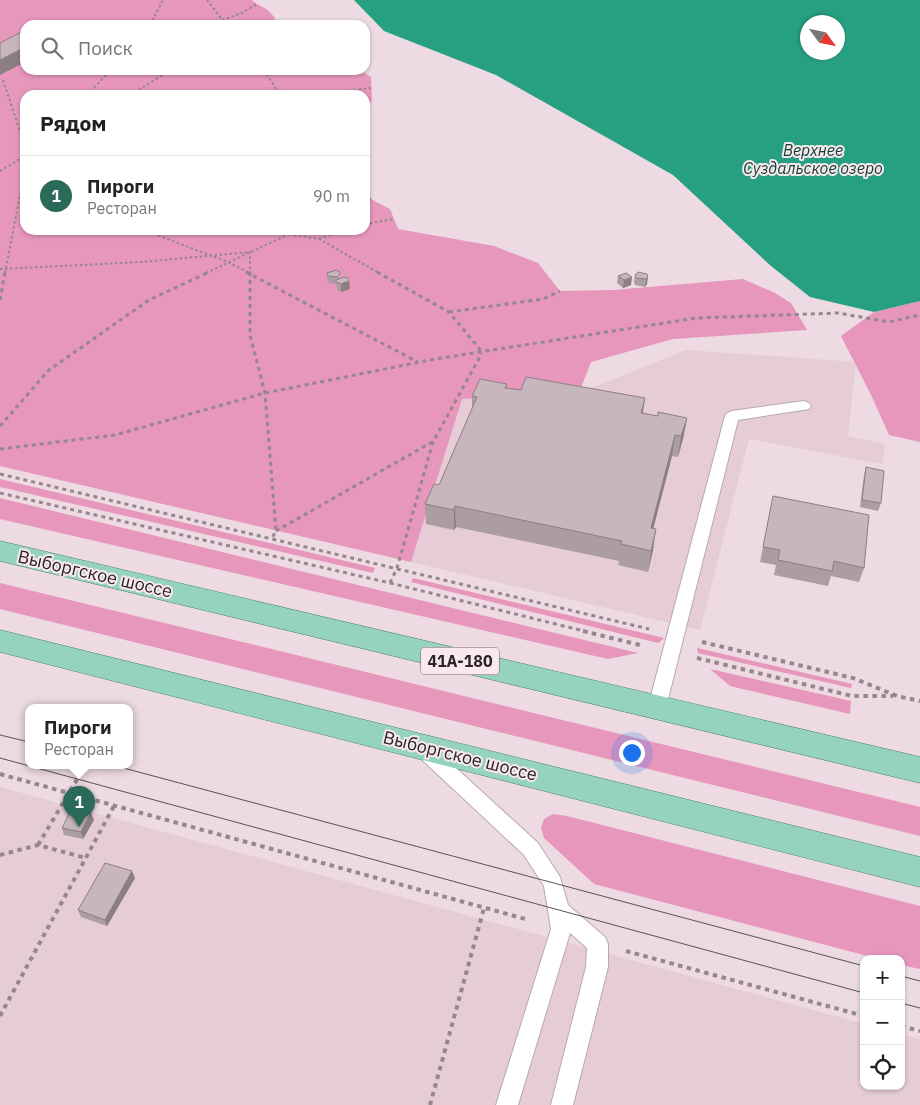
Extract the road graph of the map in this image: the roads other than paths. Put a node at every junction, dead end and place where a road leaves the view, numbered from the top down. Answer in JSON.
{"nodes":[{"id":1,"x":804,"y":406,"type":"dead end"},
{"id":2,"x":0,"y":551,"type":"edge"},
{"id":3,"x":0,"y":641,"type":"edge"},
{"id":4,"x":657,"y":707,"type":"junction"},
{"id":5,"x":420,"y":746,"type":"junction"},
{"id":6,"x":920,"y":770,"type":"edge"},
{"id":7,"x":920,"y":872,"type":"edge"},
{"id":8,"x":560,"y":919,"type":"junction"},
{"id":9,"x":507,"y":1105,"type":"edge"},
{"id":10,"x":562,"y":1105,"type":"edge"}],
"edges":[{"from":1,"to":4,"type":"lane"},
{"from":2,"to":4,"type":"main road","name":"Выборгское шоссе","number":"41А-180"},
{"from":3,"to":5,"type":"main road","name":"Выборгское шоссе"},
{"from":4,"to":6,"type":"main road","name":"Выборгское шоссе","number":"41А-180"},
{"from":5,"to":7,"type":"main road","name":"Выборгское шоссе"},
{"from":5,"to":8,"type":"lane"},
{"from":8,"to":9,"type":"lane"},
{"from":8,"to":10,"type":"lane"}]}
